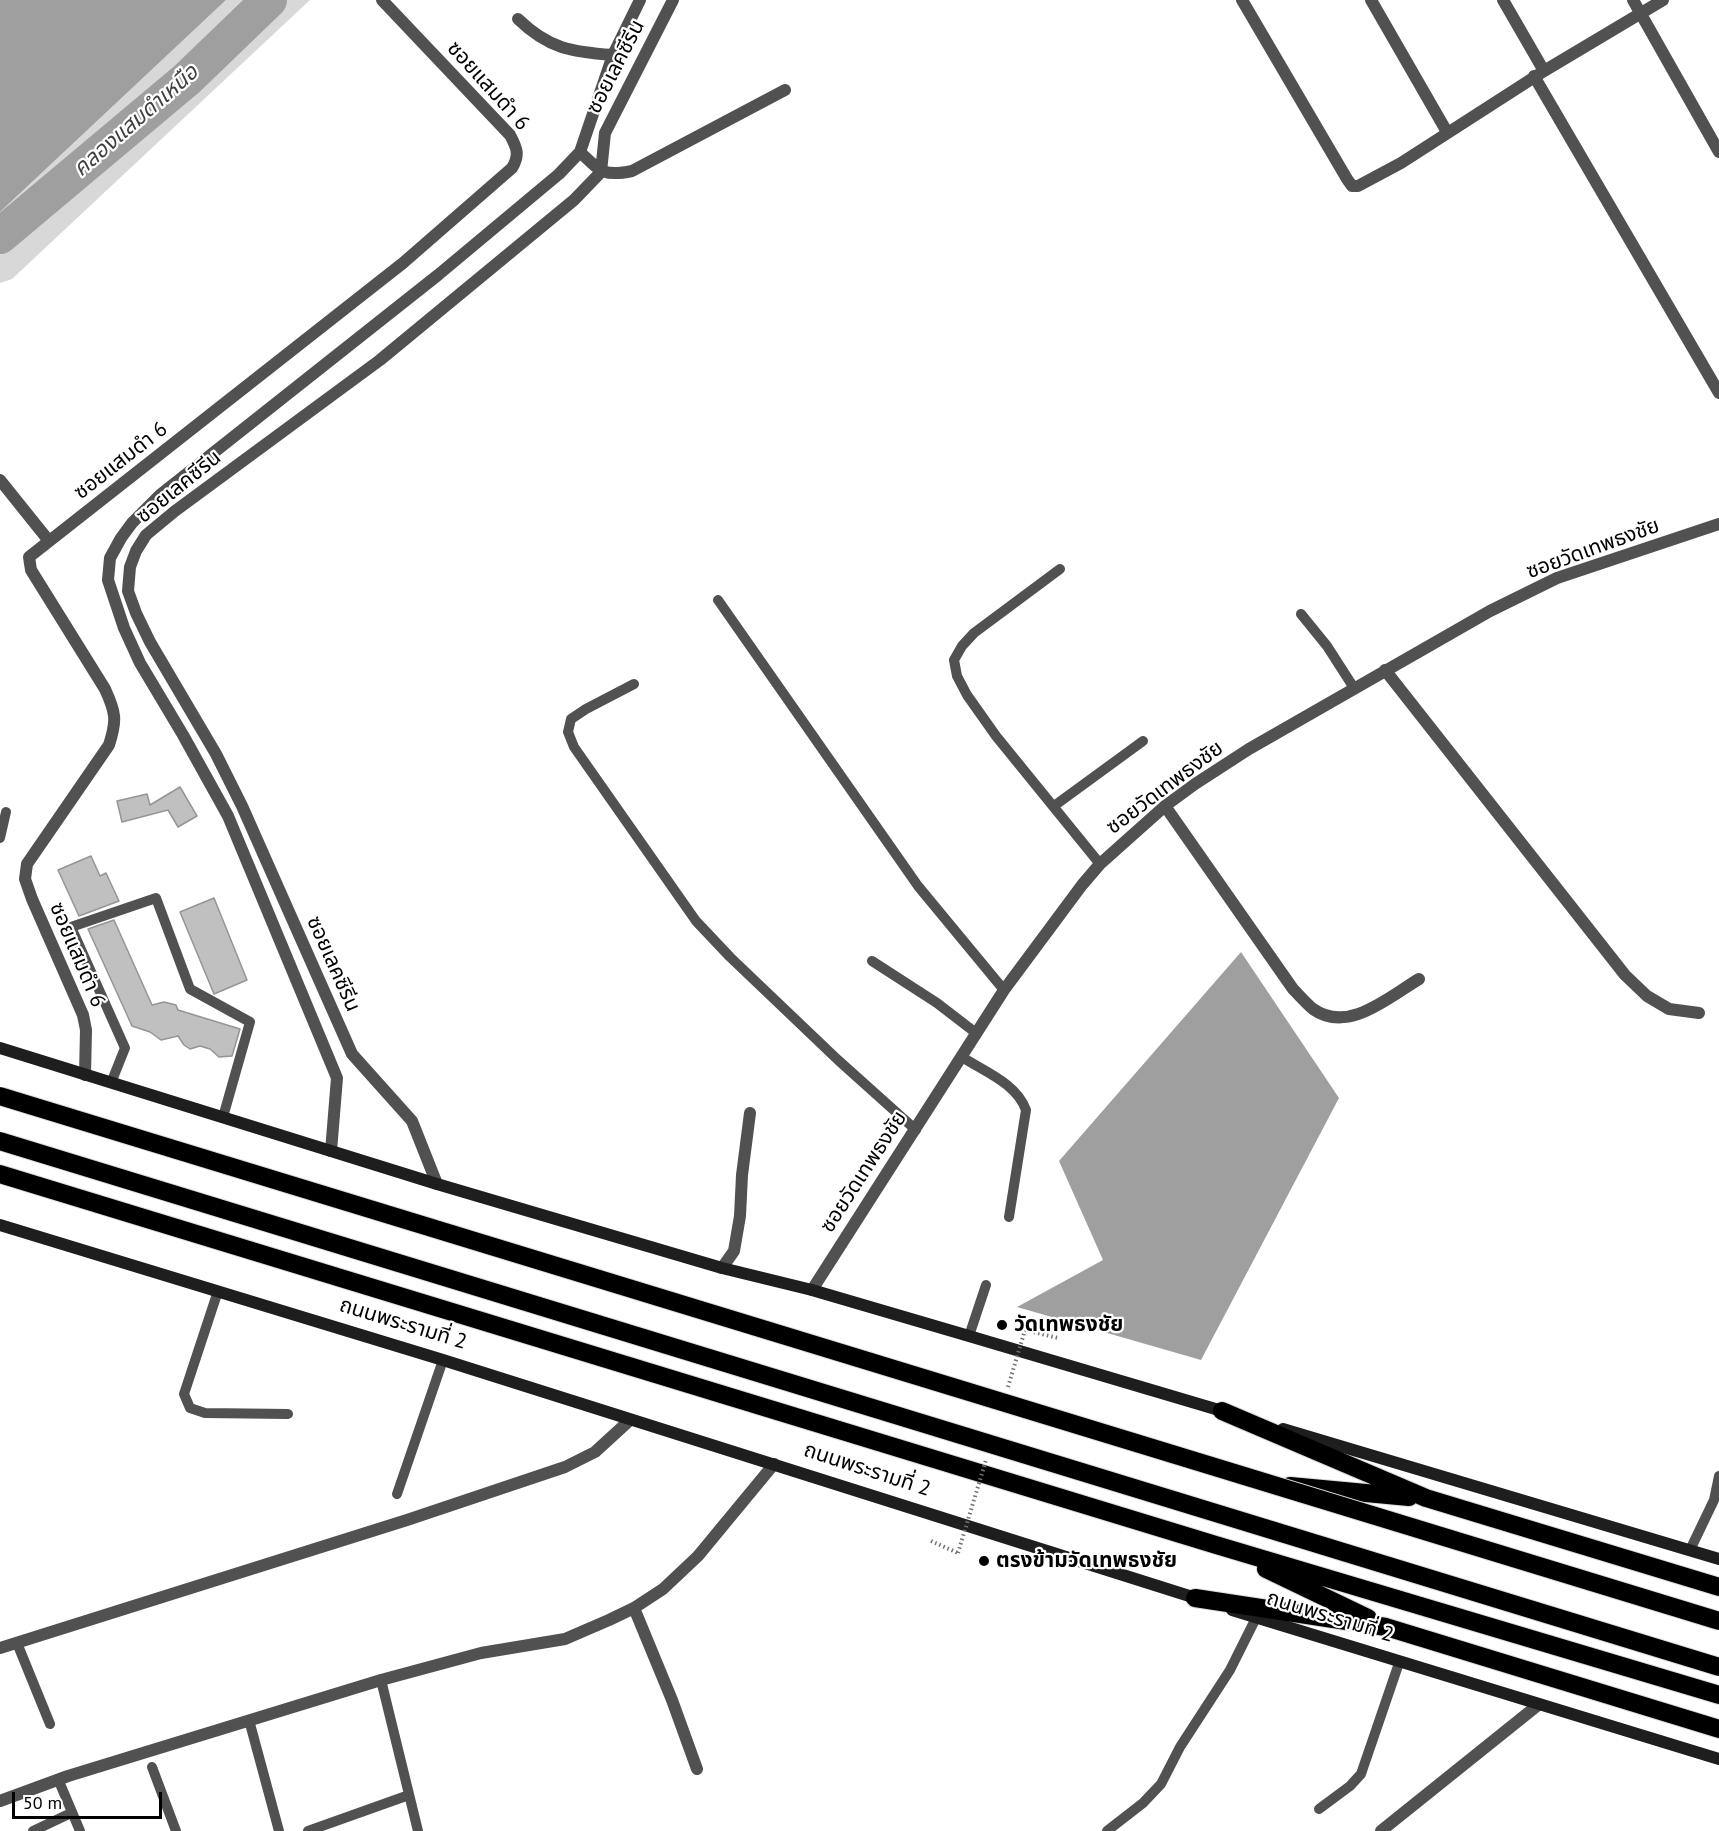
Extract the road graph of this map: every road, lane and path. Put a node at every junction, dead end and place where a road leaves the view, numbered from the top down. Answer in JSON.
{"nodes":[{"id":1,"x":382,"y":0,"type":"edge"},
{"id":2,"x":640,"y":0,"type":"edge"},
{"id":3,"x":673,"y":0,"type":"edge"},
{"id":4,"x":1242,"y":0,"type":"edge"},
{"id":5,"x":1371,"y":0,"type":"edge"},
{"id":6,"x":1503,"y":0,"type":"edge"},
{"id":7,"x":1633,"y":0,"type":"edge"},
{"id":8,"x":1663,"y":0,"type":"edge"},
{"id":9,"x":1640,"y":14,"type":"junction"},
{"id":10,"x":518,"y":19,"type":"dead end"},
{"id":11,"x":613,"y":55,"type":"junction"},
{"id":12,"x":1539,"y":74,"type":"junction"},
{"id":13,"x":785,"y":90,"type":"dead end"},
{"id":14,"x":1447,"y":132,"type":"junction"},
{"id":15,"x":580,"y":152,"type":"junction"},
{"id":16,"x":1719,"y":152,"type":"edge"},
{"id":17,"x":601,"y":172,"type":"junction"},
{"id":18,"x":1719,"y":393,"type":"edge"},
{"id":19,"x":0,"y":480,"type":"edge"},
{"id":20,"x":160,"y":495,"type":"junction"},
{"id":21,"x":175,"y":511,"type":"junction"},
{"id":22,"x":1719,"y":524,"type":"edge"},
{"id":23,"x":49,"y":541,"type":"junction"},
{"id":24,"x":1060,"y":569,"type":"dead end"},
{"id":25,"x":718,"y":600,"type":"dead end"},
{"id":26,"x":1301,"y":614,"type":"dead end"},
{"id":27,"x":1385,"y":670,"type":"junction"},
{"id":28,"x":634,"y":684,"type":"dead end"},
{"id":29,"x":1354,"y":688,"type":"junction"},
{"id":30,"x":1143,"y":741,"type":"dead end"},
{"id":31,"x":243,"y":806,"type":"junction"},
{"id":32,"x":1054,"y":806,"type":"junction"},
{"id":33,"x":1166,"y":806,"type":"junction"},
{"id":34,"x":6,"y":812,"type":"dead end"},
{"id":35,"x":228,"y":816,"type":"junction"},
{"id":36,"x":0,"y":838,"type":"edge"},
{"id":37,"x":1100,"y":864,"type":"junction"},
{"id":38,"x":872,"y":961,"type":"dead end"},
{"id":39,"x":1419,"y":979,"type":"dead end"},
{"id":40,"x":1004,"y":990,"type":"junction"},
{"id":41,"x":1699,"y":1013,"type":"dead end"},
{"id":42,"x":976,"y":1033,"type":"junction"},
{"id":43,"x":0,"y":1048,"type":"edge"},
{"id":44,"x":962,"y":1057,"type":"junction"},
{"id":45,"x":85,"y":1075,"type":"junction"},
{"id":46,"x":111,"y":1083,"type":"junction"},
{"id":47,"x":0,"y":1097,"type":"edge"},
{"id":48,"x":750,"y":1113,"type":"dead end"},
{"id":49,"x":223,"y":1117,"type":"junction"},
{"id":50,"x":916,"y":1130,"type":"junction"},
{"id":51,"x":0,"y":1142,"type":"edge"},
{"id":52,"x":330,"y":1150,"type":"junction"},
{"id":53,"x":0,"y":1174,"type":"edge"},
{"id":54,"x":437,"y":1184,"type":"junction"},
{"id":55,"x":1009,"y":1217,"type":"dead end"},
{"id":56,"x":0,"y":1225,"type":"edge"},
{"id":57,"x":722,"y":1268,"type":"junction"},
{"id":58,"x":986,"y":1285,"type":"dead end"},
{"id":59,"x":812,"y":1290,"type":"junction"},
{"id":60,"x":218,"y":1291,"type":"junction"},
{"id":61,"x":1025,"y":1330,"type":"dead end"},
{"id":62,"x":969,"y":1336,"type":"junction"},
{"id":63,"x":1058,"y":1338,"type":"dead end"},
{"id":64,"x":443,"y":1360,"type":"junction"},
{"id":65,"x":1222,"y":1411,"type":"junction"},
{"id":66,"x":288,"y":1414,"type":"dead end"},
{"id":67,"x":630,"y":1420,"type":"junction"},
{"id":68,"x":774,"y":1464,"type":"junction"},
{"id":69,"x":1719,"y":1476,"type":"edge"},
{"id":70,"x":1236,"y":1480,"type":"junction"},
{"id":71,"x":398,"y":1494,"type":"dead end"},
{"id":72,"x":1426,"y":1498,"type":"junction"},
{"id":73,"x":931,"y":1541,"type":"dead end"},
{"id":74,"x":1216,"y":1545,"type":"junction"},
{"id":75,"x":1690,"y":1550,"type":"junction"},
{"id":76,"x":958,"y":1553,"type":"dead end"},
{"id":77,"x":1719,"y":1559,"type":"edge"},
{"id":78,"x":1719,"y":1587,"type":"edge"},
{"id":79,"x":1195,"y":1598,"type":"junction"},
{"id":80,"x":634,"y":1608,"type":"junction"},
{"id":81,"x":1256,"y":1618,"type":"junction"},
{"id":82,"x":1719,"y":1621,"type":"edge"},
{"id":83,"x":1386,"y":1627,"type":"junction"},
{"id":84,"x":1719,"y":1629,"type":"edge"},
{"id":85,"x":17,"y":1643,"type":"junction"},
{"id":86,"x":0,"y":1648,"type":"edge"},
{"id":87,"x":1399,"y":1662,"type":"junction"},
{"id":88,"x":1719,"y":1667,"type":"edge"},
{"id":89,"x":381,"y":1680,"type":"junction"},
{"id":90,"x":1719,"y":1695,"type":"edge"},
{"id":91,"x":1538,"y":1705,"type":"junction"},
{"id":92,"x":249,"y":1720,"type":"junction"},
{"id":93,"x":50,"y":1724,"type":"dead end"},
{"id":94,"x":1719,"y":1729,"type":"edge"},
{"id":95,"x":1719,"y":1759,"type":"edge"},
{"id":96,"x":152,"y":1767,"type":"dead end"},
{"id":97,"x":697,"y":1769,"type":"dead end"},
{"id":98,"x":58,"y":1779,"type":"junction"},
{"id":99,"x":409,"y":1795,"type":"junction"},
{"id":100,"x":0,"y":1801,"type":"edge"},
{"id":101,"x":1318,"y":1809,"type":"dead end"},
{"id":102,"x":71,"y":1813,"type":"junction"},
{"id":103,"x":33,"y":1831,"type":"edge"},
{"id":104,"x":80,"y":1831,"type":"edge"},
{"id":105,"x":176,"y":1831,"type":"edge"},
{"id":106,"x":279,"y":1831,"type":"edge"},
{"id":107,"x":308,"y":1831,"type":"edge"},
{"id":108,"x":418,"y":1831,"type":"edge"},
{"id":109,"x":1107,"y":1831,"type":"edge"},
{"id":110,"x":1381,"y":1831,"type":"edge"}],
"edges":[{"from":1,"to":23,"type":"street","name":"ซอยแสมดำ 6"},
{"from":2,"to":11,"type":"street","name":"ซอยเลคซีรีน"},
{"from":3,"to":17,"type":"street","name":"ซอยเลคซีรีน"},
{"from":4,"to":14,"type":"street"},
{"from":5,"to":14,"type":"street"},
{"from":6,"to":12,"type":"street"},
{"from":7,"to":9,"type":"street"},
{"from":8,"to":9,"type":"street"},
{"from":9,"to":12,"type":"street"},
{"from":9,"to":16,"type":"street"},
{"from":10,"to":11,"type":"street"},
{"from":11,"to":15,"type":"street","name":"ซอยเลคซีรีน"},
{"from":12,"to":14,"type":"street"},
{"from":12,"to":18,"type":"street"},
{"from":13,"to":17,"type":"street"},
{"from":15,"to":17,"type":"street"},
{"from":15,"to":20,"type":"street","name":"ซอยเลคซีรีน"},
{"from":17,"to":21,"type":"street","name":"ซอยเลคซีรีน"},
{"from":19,"to":23,"type":"street"},
{"from":20,"to":21,"type":"street"},
{"from":20,"to":35,"type":"street","name":"ซอยเลคซีรีน"},
{"from":21,"to":31,"type":"street","name":"ซอยเลคซีรีน"},
{"from":22,"to":27,"type":"street","name":"ซอยวัดเทพธงชัย"},
{"from":23,"to":45,"type":"street","name":"ซอยแสมดำ 6"},
{"from":24,"to":32,"type":"lane"},
{"from":25,"to":40,"type":"lane"},
{"from":26,"to":29,"type":"lane"},
{"from":27,"to":29,"type":"street","name":"ซอยวัดเทพธงชัย"},
{"from":27,"to":41,"type":"street"},
{"from":28,"to":50,"type":"lane"},
{"from":29,"to":33,"type":"street","name":"ซอยวัดเทพธงชัย"},
{"from":30,"to":32,"type":"lane"},
{"from":31,"to":35,"type":"street"},
{"from":31,"to":54,"type":"street","name":"ซอยเลคซีรีน"},
{"from":32,"to":37,"type":"lane"},
{"from":33,"to":37,"type":"street","name":"ซอยวัดเทพธงชัย"},
{"from":33,"to":39,"type":"street"},
{"from":34,"to":36,"type":"lane"},
{"from":35,"to":52,"type":"street","name":"ซอยเลคซีรีน"},
{"from":37,"to":40,"type":"street","name":"ซอยวัดเทพธงชัย"},
{"from":38,"to":42,"type":"lane"},
{"from":40,"to":42,"type":"street","name":"ซอยวัดเทพธงชัย"},
{"from":42,"to":44,"type":"street","name":"ซอยวัดเทพธงชัย"},
{"from":43,"to":45,"type":"main road"},
{"from":44,"to":50,"type":"street","name":"ซอยวัดเทพธงชัย"},
{"from":44,"to":55,"type":"lane"},
{"from":45,"to":46,"type":"main road"},
{"from":46,"to":49,"type":"main road"},
{"from":46,"to":49,"type":"lane"},
{"from":47,"to":70,"type":"highway"},
{"from":47,"to":82,"type":"highway","bridge":true},
{"from":48,"to":57,"type":"street"},
{"from":49,"to":52,"type":"main road"},
{"from":50,"to":59,"type":"street","name":"ซอยวัดเทพธงชัย"},
{"from":51,"to":88,"type":"highway","bridge":true},
{"from":52,"to":54,"type":"main road"},
{"from":53,"to":74,"type":"highway","name":"ถนนพระรามที่ 2"},
{"from":54,"to":57,"type":"main road"},
{"from":56,"to":60,"type":"main road","name":"ถนนพระรามที่ 2"},
{"from":57,"to":59,"type":"main road"},
{"from":58,"to":62,"type":"lane"},
{"from":59,"to":62,"type":"main road"},
{"from":60,"to":64,"type":"main road","name":"ถนนพระรามที่ 2"},
{"from":60,"to":66,"type":"lane"},
{"from":61,"to":63,"type":"path"},
{"from":62,"to":65,"type":"main road"},
{"from":64,"to":67,"type":"main road","name":"ถนนพระรามที่ 2"},
{"from":64,"to":71,"type":"lane"},
{"from":65,"to":72,"type":"highway"},
{"from":65,"to":75,"type":"main road"},
{"from":67,"to":68,"type":"main road","name":"ถนนพระรามที่ 2"},
{"from":67,"to":85,"type":"street"},
{"from":68,"to":79,"type":"main road","name":"ถนนพระรามที่ 2"},
{"from":68,"to":80,"type":"street"},
{"from":69,"to":75,"type":"lane"},
{"from":70,"to":72,"type":"highway"},
{"from":70,"to":84,"type":"highway"},
{"from":72,"to":78,"type":"highway"},
{"from":73,"to":76,"type":"path"},
{"from":74,"to":83,"type":"highway"},
{"from":74,"to":90,"type":"highway","name":"ถนนพระรามที่ 2"},
{"from":75,"to":77,"type":"main road"},
{"from":79,"to":81,"type":"main road","name":"ถนนพระรามที่ 2"},
{"from":79,"to":83,"type":"highway"},
{"from":80,"to":89,"type":"street"},
{"from":80,"to":97,"type":"street"},
{"from":81,"to":87,"type":"main road","name":"ถนนพระรามที่ 2"},
{"from":81,"to":109,"type":"lane"},
{"from":83,"to":94,"type":"highway"},
{"from":85,"to":86,"type":"street"},
{"from":85,"to":93,"type":"lane"},
{"from":87,"to":91,"type":"main road","name":"ถนนพระรามที่ 2"},
{"from":87,"to":101,"type":"lane"},
{"from":89,"to":92,"type":"street"},
{"from":89,"to":99,"type":"lane"},
{"from":91,"to":95,"type":"main road","name":"ถนนพระรามที่ 2"},
{"from":91,"to":110,"type":"street"},
{"from":92,"to":98,"type":"street"},
{"from":92,"to":106,"type":"lane"},
{"from":96,"to":105,"type":"lane"},
{"from":98,"to":100,"type":"street"},
{"from":98,"to":102,"type":"lane"},
{"from":99,"to":107,"type":"lane"},
{"from":99,"to":108,"type":"lane"},
{"from":102,"to":103,"type":"lane"},
{"from":102,"to":104,"type":"lane"}]}
